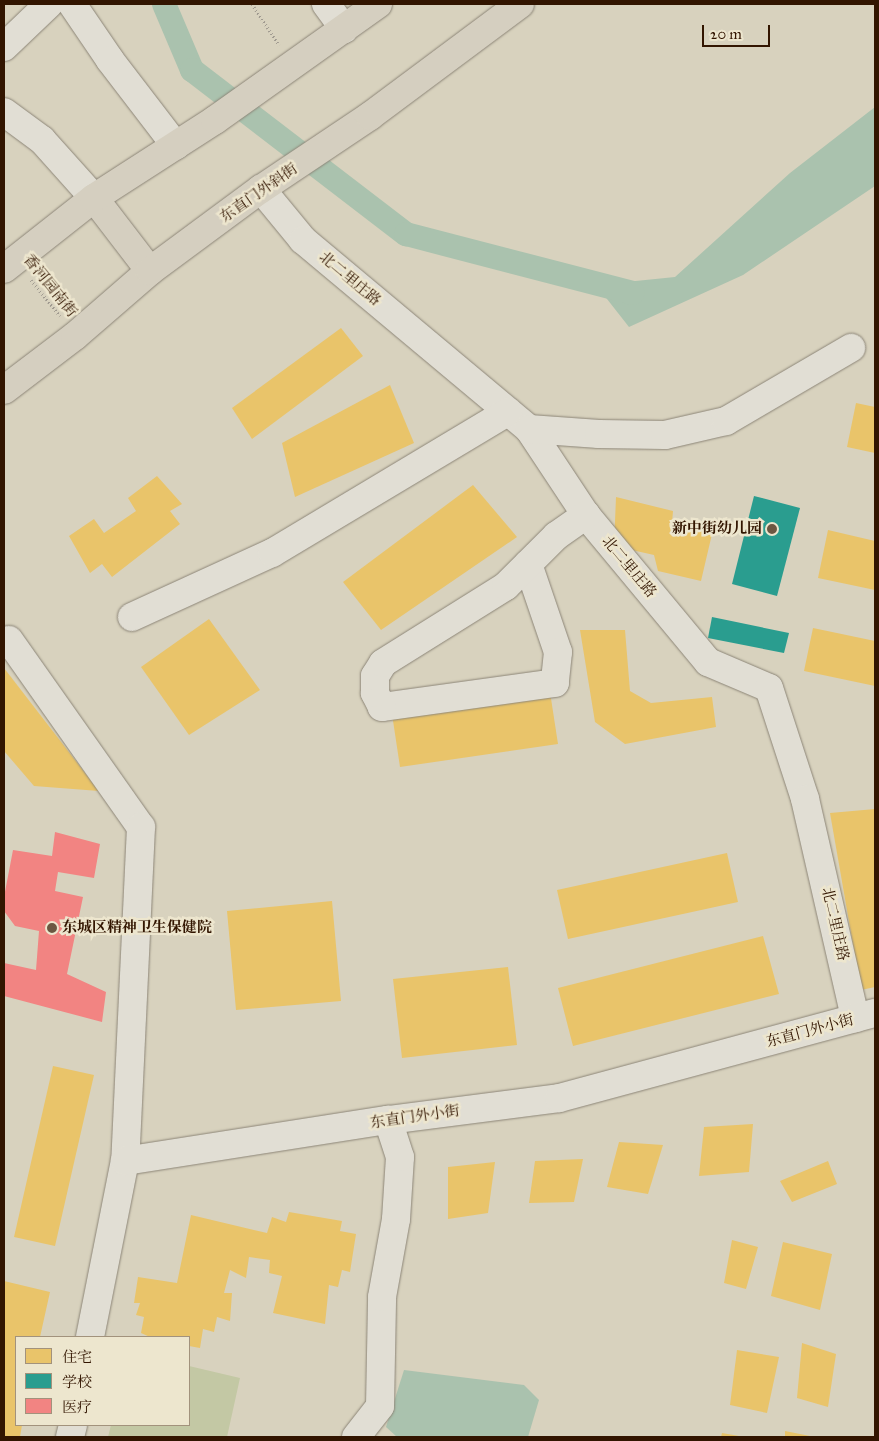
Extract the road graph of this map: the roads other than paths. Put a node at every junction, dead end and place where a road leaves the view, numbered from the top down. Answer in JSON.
{"nodes":[{"id":1,"x":48,"y":4,"type":"edge"},
{"id":2,"x":72,"y":4,"type":"edge"},
{"id":3,"x":326,"y":4,"type":"edge"},
{"id":4,"x":378,"y":4,"type":"edge"},
{"id":5,"x":520,"y":4,"type":"edge"},
{"id":6,"x":344,"y":29,"type":"junction"},
{"id":7,"x":4,"y":47,"type":"edge"},
{"id":8,"x":4,"y":112,"type":"edge"},
{"id":9,"x":176,"y":146,"type":"junction"},
{"id":10,"x":261,"y":190,"type":"junction"},
{"id":11,"x":94,"y":198,"type":"junction"},
{"id":12,"x":10,"y":264,"type":"edge"},
{"id":13,"x":150,"y":271,"type":"junction"},
{"id":14,"x":851,"y":348,"type":"dead end"},
{"id":15,"x":4,"y":390,"type":"edge"},
{"id":16,"x":508,"y":412,"type":"junction"},
{"id":17,"x":529,"y":429,"type":"junction"},
{"id":18,"x":586,"y":516,"type":"junction"},
{"id":19,"x":528,"y":564,"type":"junction"},
{"id":20,"x":132,"y":617,"type":"dead end"},
{"id":21,"x":9,"y":640,"type":"dead end"},
{"id":22,"x":865,"y":1016,"type":"edge"},
{"id":23,"x":388,"y":1120,"type":"junction"},
{"id":24,"x":125,"y":1161,"type":"junction"},
{"id":25,"x":90,"y":1336,"type":"edge"},
{"id":26,"x":356,"y":1437,"type":"edge"}],
"edges":[{"from":1,"to":7,"type":"street"},
{"from":2,"to":9,"type":"street"},
{"from":3,"to":6,"type":"street"},
{"from":4,"to":6,"type":"main road"},
{"from":5,"to":10,"type":"main road","name":"东直门外斜街"},
{"from":6,"to":9,"type":"main road"},
{"from":8,"to":11,"type":"street"},
{"from":9,"to":11,"type":"main road"},
{"from":10,"to":13,"type":"main road","name":"东直门外斜街"},
{"from":10,"to":16,"type":"street","name":"北二里庄路"},
{"from":11,"to":12,"type":"main road"},
{"from":11,"to":13,"type":"main road"},
{"from":13,"to":15,"type":"main road","name":"东直门外斜街"},
{"from":14,"to":17,"type":"street"},
{"from":16,"to":17,"type":"street","name":"北二里庄路"},
{"from":16,"to":20,"type":"street"},
{"from":17,"to":18,"type":"street","name":"北二里庄路"},
{"from":18,"to":19,"type":"street"},
{"from":18,"to":22,"type":"street","name":"北二里庄路"},
{"from":19,"to":19,"type":"street"},
{"from":21,"to":24,"type":"street"},
{"from":22,"to":23,"type":"street","name":"东直门外小街"},
{"from":23,"to":24,"type":"street","name":"东直门外小街"},
{"from":23,"to":26,"type":"street"},
{"from":24,"to":25,"type":"street"}]}
